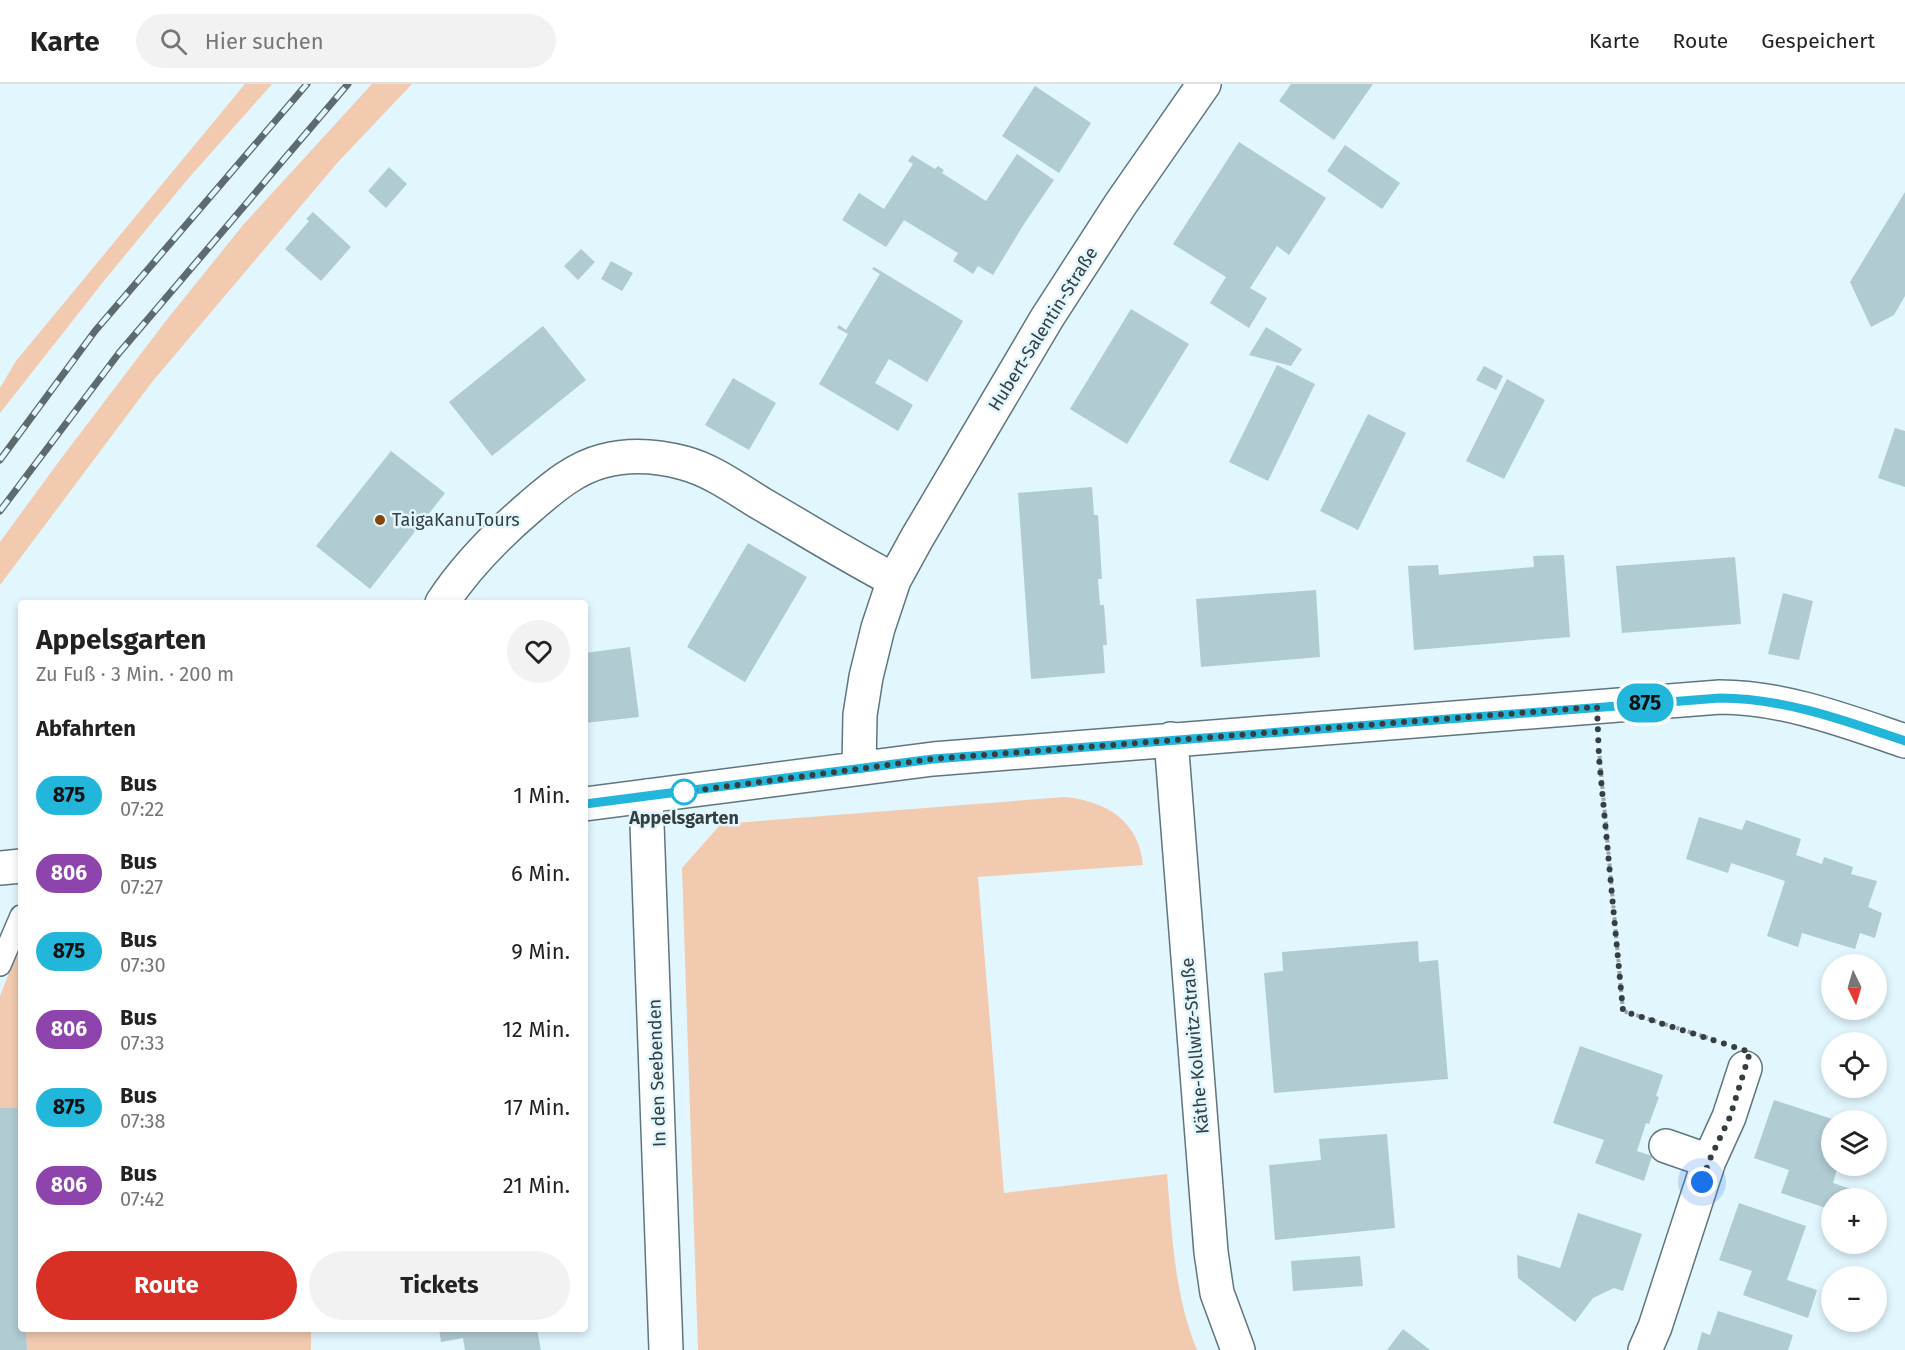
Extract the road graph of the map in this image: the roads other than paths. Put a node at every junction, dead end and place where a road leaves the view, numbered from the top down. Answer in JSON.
{"nodes":[{"id":1,"x":1204,"y":84,"type":"edge"},
{"id":2,"x":894,"y":580,"type":"junction"},
{"id":3,"x":444,"y":600,"type":"edge"},
{"id":4,"x":1171,"y":739,"type":"junction"},
{"id":5,"x":1905,"y":741,"type":"edge"},
{"id":6,"x":859,"y":768,"type":"junction"},
{"id":7,"x":646,"y":796,"type":"junction"},
{"id":8,"x":588,"y":804,"type":"edge"},
{"id":9,"x":18,"y":866,"type":"edge"},
{"id":10,"x":0,"y":868,"type":"edge"},
{"id":11,"x":18,"y":923,"type":"edge"},
{"id":12,"x":0,"y":965,"type":"edge"},
{"id":13,"x":1745,"y":1068,"type":"road end"},
{"id":14,"x":1666,"y":1146,"type":"dead end"},
{"id":15,"x":1709,"y":1161,"type":"junction"},
{"id":16,"x":666,"y":1350,"type":"edge"},
{"id":17,"x":1238,"y":1350,"type":"edge"},
{"id":18,"x":1645,"y":1350,"type":"edge"}],
"edges":[{"from":1,"to":2,"type":"street","name":"Hubert-Salentin-Straße"},
{"from":2,"to":3,"type":"street"},
{"from":2,"to":6,"type":"street","name":"Hubert-Salentin-Straße"},
{"from":4,"to":5,"type":"street"},
{"from":4,"to":6,"type":"street"},
{"from":4,"to":17,"type":"street","name":"Käthe-Kollwitz-Straße"},
{"from":6,"to":7,"type":"street"},
{"from":7,"to":8,"type":"street"},
{"from":7,"to":16,"type":"street","name":"In den Seebenden"},
{"from":9,"to":10,"type":"street"},
{"from":11,"to":12,"type":"lane"},
{"from":13,"to":15,"type":"street"},
{"from":14,"to":15,"type":"street"},
{"from":15,"to":18,"type":"street"}]}
